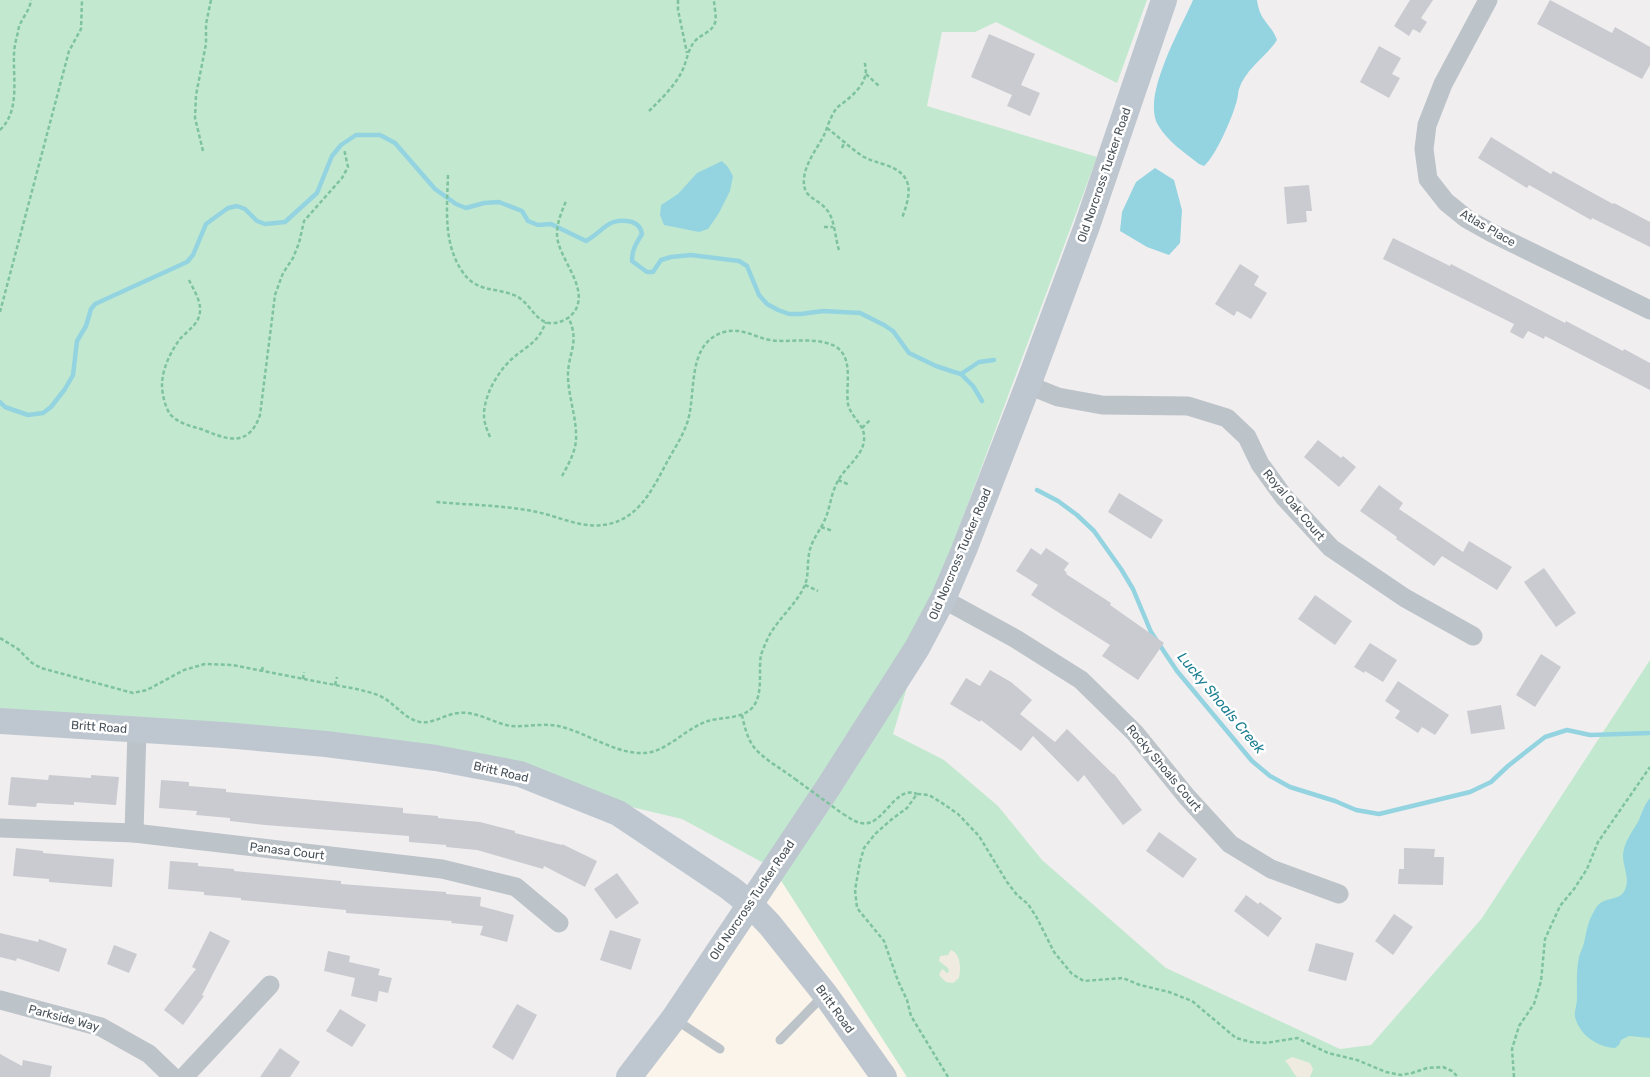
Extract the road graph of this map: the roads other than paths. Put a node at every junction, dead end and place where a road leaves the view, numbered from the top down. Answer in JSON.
{"nodes":[{"id":1,"x":1164,"y":0,"type":"edge"},
{"id":2,"x":1488,"y":0,"type":"edge"},
{"id":3,"x":1650,"y":310,"type":"edge"},
{"id":4,"x":1028,"y":386,"type":"junction"},
{"id":5,"x":943,"y":599,"type":"junction"},
{"id":6,"x":1473,"y":636,"type":"dead end"},
{"id":7,"x":0,"y":721,"type":"edge"},
{"id":8,"x":137,"y":730,"type":"junction"},
{"id":9,"x":0,"y":828,"type":"edge"},
{"id":10,"x":134,"y":833,"type":"junction"},
{"id":11,"x":1339,"y":894,"type":"dead end"},
{"id":12,"x":750,"y":904,"type":"junction"},
{"id":13,"x":559,"y":923,"type":"dead end"},
{"id":14,"x":270,"y":985,"type":"dead end"},
{"id":15,"x":825,"y":994,"type":"junction"},
{"id":16,"x":0,"y":1000,"type":"edge"},
{"id":17,"x":674,"y":1018,"type":"junction"},
{"id":18,"x":780,"y":1040,"type":"dead end"},
{"id":19,"x":720,"y":1049,"type":"dead end"},
{"id":20,"x":173,"y":1077,"type":"edge"},
{"id":21,"x":184,"y":1077,"type":"edge"},
{"id":22,"x":629,"y":1077,"type":"edge"},
{"id":23,"x":884,"y":1077,"type":"edge"}],
"edges":[{"from":1,"to":4,"type":"street","name":"Old Norcross Tucker Road"},
{"from":2,"to":3,"type":"street","name":"Atlas Place"},
{"from":4,"to":5,"type":"street","name":"Old Norcross Tucker Road"},
{"from":4,"to":6,"type":"street","name":"Royal Oak Court"},
{"from":5,"to":11,"type":"street","name":"Rocky Shoals Court"},
{"from":5,"to":12,"type":"street","name":"Old Norcross Tucker Road"},
{"from":7,"to":8,"type":"street","name":"Britt Road"},
{"from":8,"to":10,"type":"street"},
{"from":8,"to":12,"type":"street","name":"Britt Road"},
{"from":9,"to":10,"type":"street","name":"Panasa Court"},
{"from":10,"to":13,"type":"street","name":"Panasa Court"},
{"from":12,"to":15,"type":"street","name":"Britt Road"},
{"from":12,"to":17,"type":"street","name":"Old Norcross Tucker Road"},
{"from":14,"to":21,"type":"street"},
{"from":15,"to":18,"type":"lane"},
{"from":15,"to":23,"type":"street","name":"Britt Road"},
{"from":16,"to":20,"type":"street","name":"Parkside Way"},
{"from":17,"to":19,"type":"lane"},
{"from":17,"to":22,"type":"street","name":"Old Norcross Tucker Road"}]}
